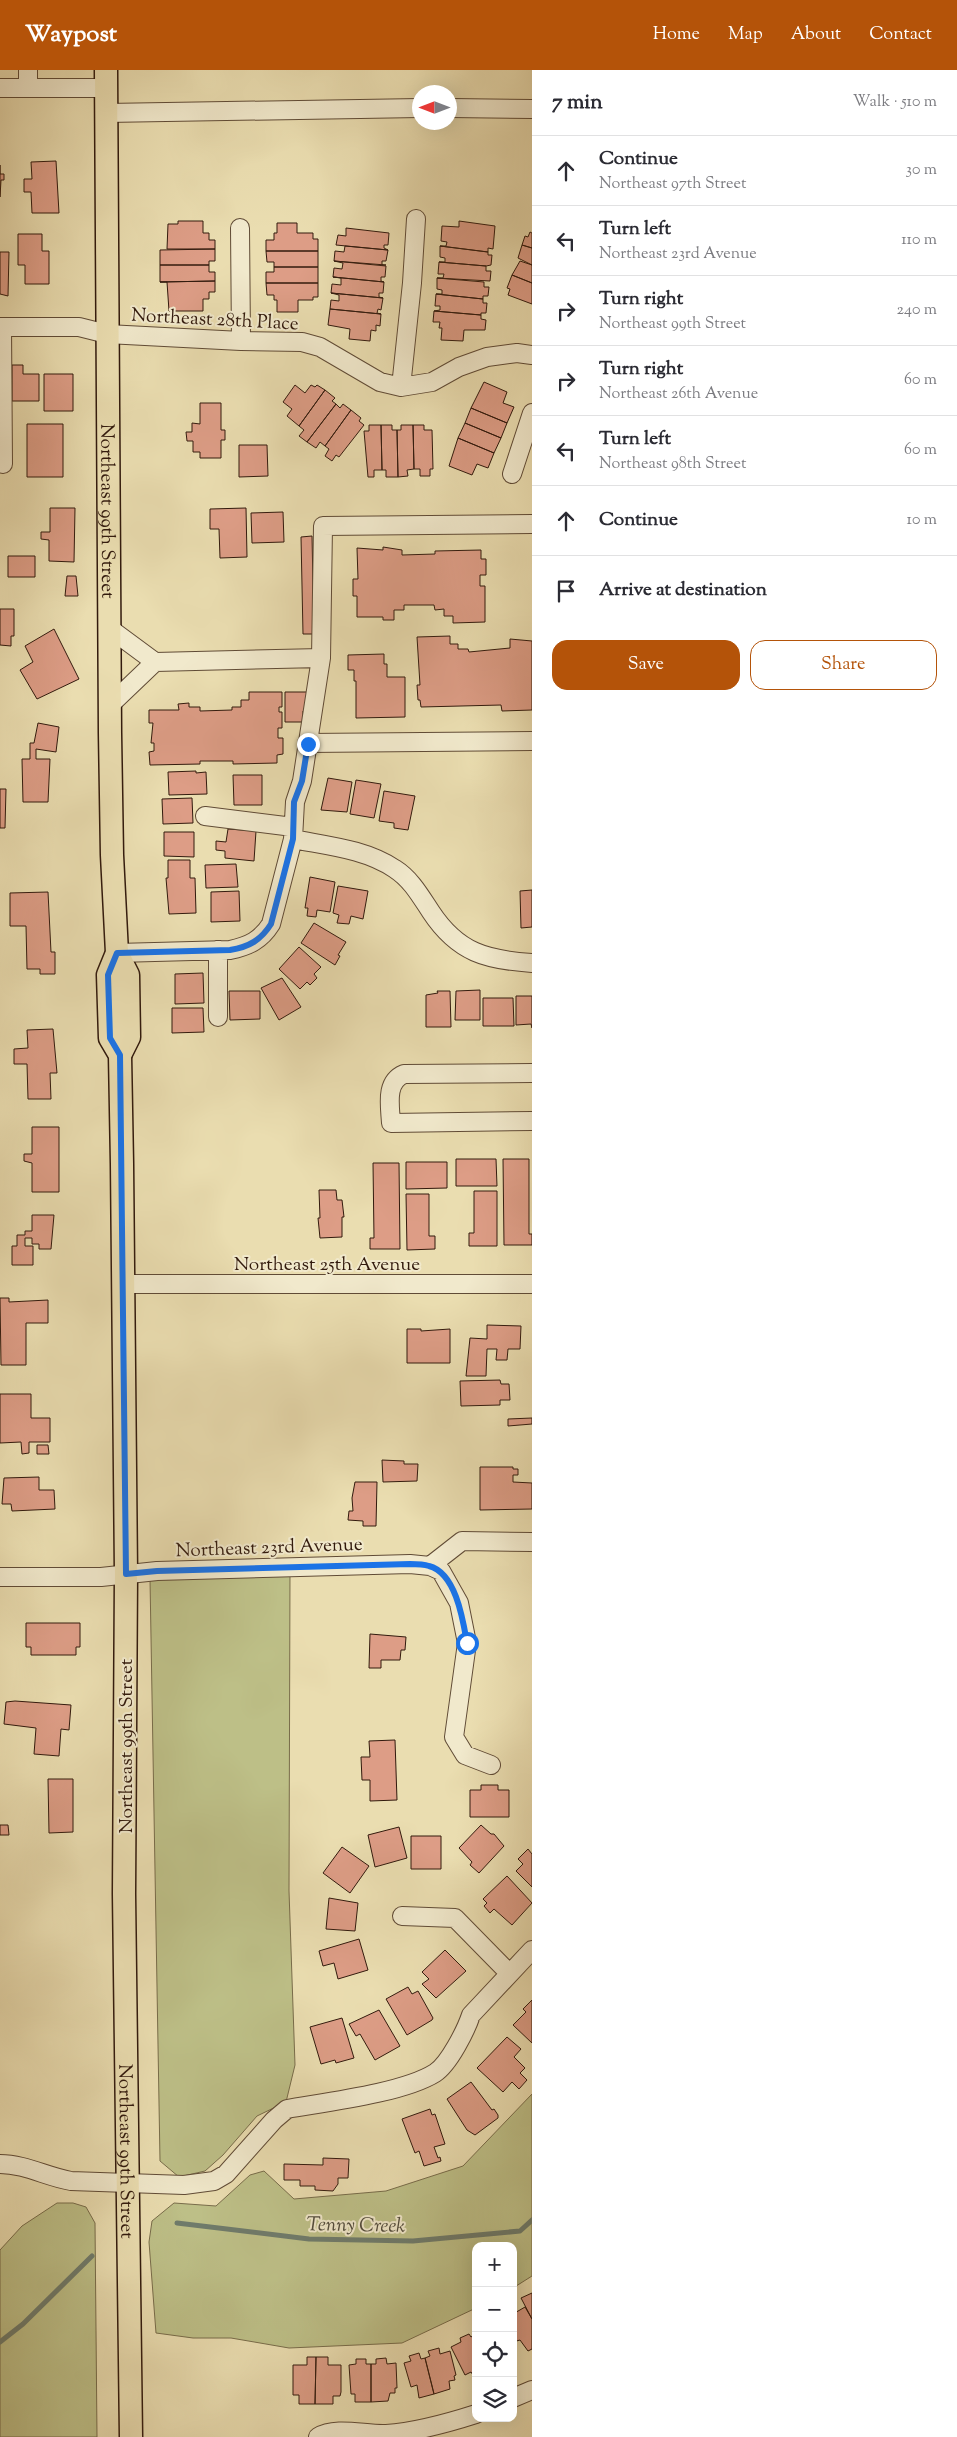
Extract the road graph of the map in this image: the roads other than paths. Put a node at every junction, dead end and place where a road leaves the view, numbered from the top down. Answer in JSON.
{"nodes":[{"id":1,"x":28,"y":70,"type":"edge"},
{"id":2,"x":106,"y":79,"type":"edge"},
{"id":3,"x":0,"y":88,"type":"edge"},
{"id":4,"x":28,"y":88,"type":"junction"},
{"id":5,"x":412,"y":108,"type":"edge"},
{"id":6,"x":457,"y":108,"type":"edge"},
{"id":7,"x":532,"y":109,"type":"edge"},
{"id":8,"x":106,"y":113,"type":"junction"},
{"id":9,"x":416,"y":219,"type":"dead end"},
{"id":10,"x":240,"y":228,"type":"dead end"},
{"id":11,"x":1,"y":327,"type":"edge"},
{"id":12,"x":107,"y":334,"type":"junction"},
{"id":13,"x":242,"y":342,"type":"junction"},
{"id":14,"x":532,"y":355,"type":"edge"},
{"id":15,"x":401,"y":387,"type":"junction"},
{"id":16,"x":532,"y":413,"type":"edge"},
{"id":17,"x":3,"y":464,"type":"dead end"},
{"id":18,"x":512,"y":474,"type":"dead end"},
{"id":19,"x":532,"y":524,"type":"edge"},
{"id":20,"x":109,"y":628,"type":"junction"},
{"id":21,"x":321,"y":658,"type":"junction"},
{"id":22,"x":154,"y":662,"type":"junction"},
{"id":23,"x":110,"y":706,"type":"junction"},
{"id":24,"x":532,"y":741,"type":"edge"},
{"id":25,"x":308,"y":744,"type":"junction"},
{"id":26,"x":205,"y":816,"type":"dead end"},
{"id":27,"x":293,"y":833,"type":"junction"},
{"id":28,"x":218,"y":950,"type":"junction"},
{"id":29,"x":117,"y":953,"type":"junction"},
{"id":30,"x":532,"y":963,"type":"edge"},
{"id":31,"x":218,"y":1017,"type":"dead end"},
{"id":32,"x":532,"y":1073,"type":"edge"},
{"id":33,"x":532,"y":1121,"type":"edge"},
{"id":34,"x":123,"y":1284,"type":"junction"},
{"id":35,"x":532,"y":1284,"type":"edge"},
{"id":36,"x":532,"y":1542,"type":"edge"},
{"id":37,"x":430,"y":1566,"type":"junction"},
{"id":38,"x":126,"y":1574,"type":"junction"},
{"id":39,"x":0,"y":1577,"type":"edge"},
{"id":40,"x":491,"y":1765,"type":"dead end"},
{"id":41,"x":402,"y":1916,"type":"dead end"},
{"id":42,"x":532,"y":1950,"type":"edge"},
{"id":43,"x":509,"y":1973,"type":"junction"},
{"id":44,"x":0,"y":2164,"type":"edge"},
{"id":45,"x":128,"y":2182,"type":"junction"},
{"id":46,"x":532,"y":2390,"type":"edge"},
{"id":47,"x":517,"y":2396,"type":"edge"},
{"id":48,"x":472,"y":2415,"type":"edge"},
{"id":49,"x":131,"y":2437,"type":"edge"},
{"id":50,"x":318,"y":2437,"type":"edge"}],
"edges":[{"from":1,"to":4,"type":"street"},
{"from":2,"to":4,"type":"street"},
{"from":2,"to":8,"type":"main road","name":"Northeast 99th Street"},
{"from":3,"to":4,"type":"street"},
{"from":5,"to":8,"type":"street"},
{"from":6,"to":7,"type":"street"},
{"from":8,"to":12,"type":"main road","name":"Northeast 99th Street"},
{"from":9,"to":15,"type":"street"},
{"from":10,"to":13,"type":"street"},
{"from":11,"to":12,"type":"street","name":"Northeast 28th Place"},
{"from":11,"to":17,"type":"street"},
{"from":12,"to":13,"type":"street","name":"Northeast 28th Place"},
{"from":12,"to":20,"type":"main road","name":"Northeast 99th Street"},
{"from":13,"to":15,"type":"street","name":"Northeast 28th Place"},
{"from":14,"to":15,"type":"street","name":"Northeast 28th Place"},
{"from":16,"to":18,"type":"street"},
{"from":19,"to":21,"type":"street"},
{"from":20,"to":22,"type":"street"},
{"from":20,"to":23,"type":"main road","name":"Northeast 99th Street"},
{"from":21,"to":22,"type":"street"},
{"from":21,"to":25,"type":"street"},
{"from":22,"to":23,"type":"street"},
{"from":23,"to":29,"type":"main road","name":"Northeast 99th Street"},
{"from":24,"to":25,"type":"street"},
{"from":25,"to":27,"type":"street"},
{"from":26,"to":27,"type":"street"},
{"from":27,"to":28,"type":"street"},
{"from":27,"to":30,"type":"street"},
{"from":28,"to":29,"type":"street"},
{"from":28,"to":31,"type":"street"},
{"from":29,"to":34,"type":"main road","name":"Northeast 99th Street"},
{"from":32,"to":33,"type":"street"},
{"from":34,"to":35,"type":"street","name":"Northeast 25th Avenue"},
{"from":34,"to":38,"type":"main road","name":"Northeast 99th Street"},
{"from":36,"to":37,"type":"street"},
{"from":37,"to":38,"type":"street","name":"Northeast 23rd Avenue"},
{"from":37,"to":40,"type":"street"},
{"from":38,"to":39,"type":"street","name":"Northeast 23rd Avenue"},
{"from":38,"to":45,"type":"main road","name":"Northeast 99th Street"},
{"from":41,"to":43,"type":"street"},
{"from":42,"to":43,"type":"street"},
{"from":43,"to":45,"type":"street"},
{"from":44,"to":45,"type":"street"},
{"from":45,"to":49,"type":"main road","name":"Northeast 99th Street"},
{"from":46,"to":47,"type":"street"},
{"from":48,"to":50,"type":"street"}]}
